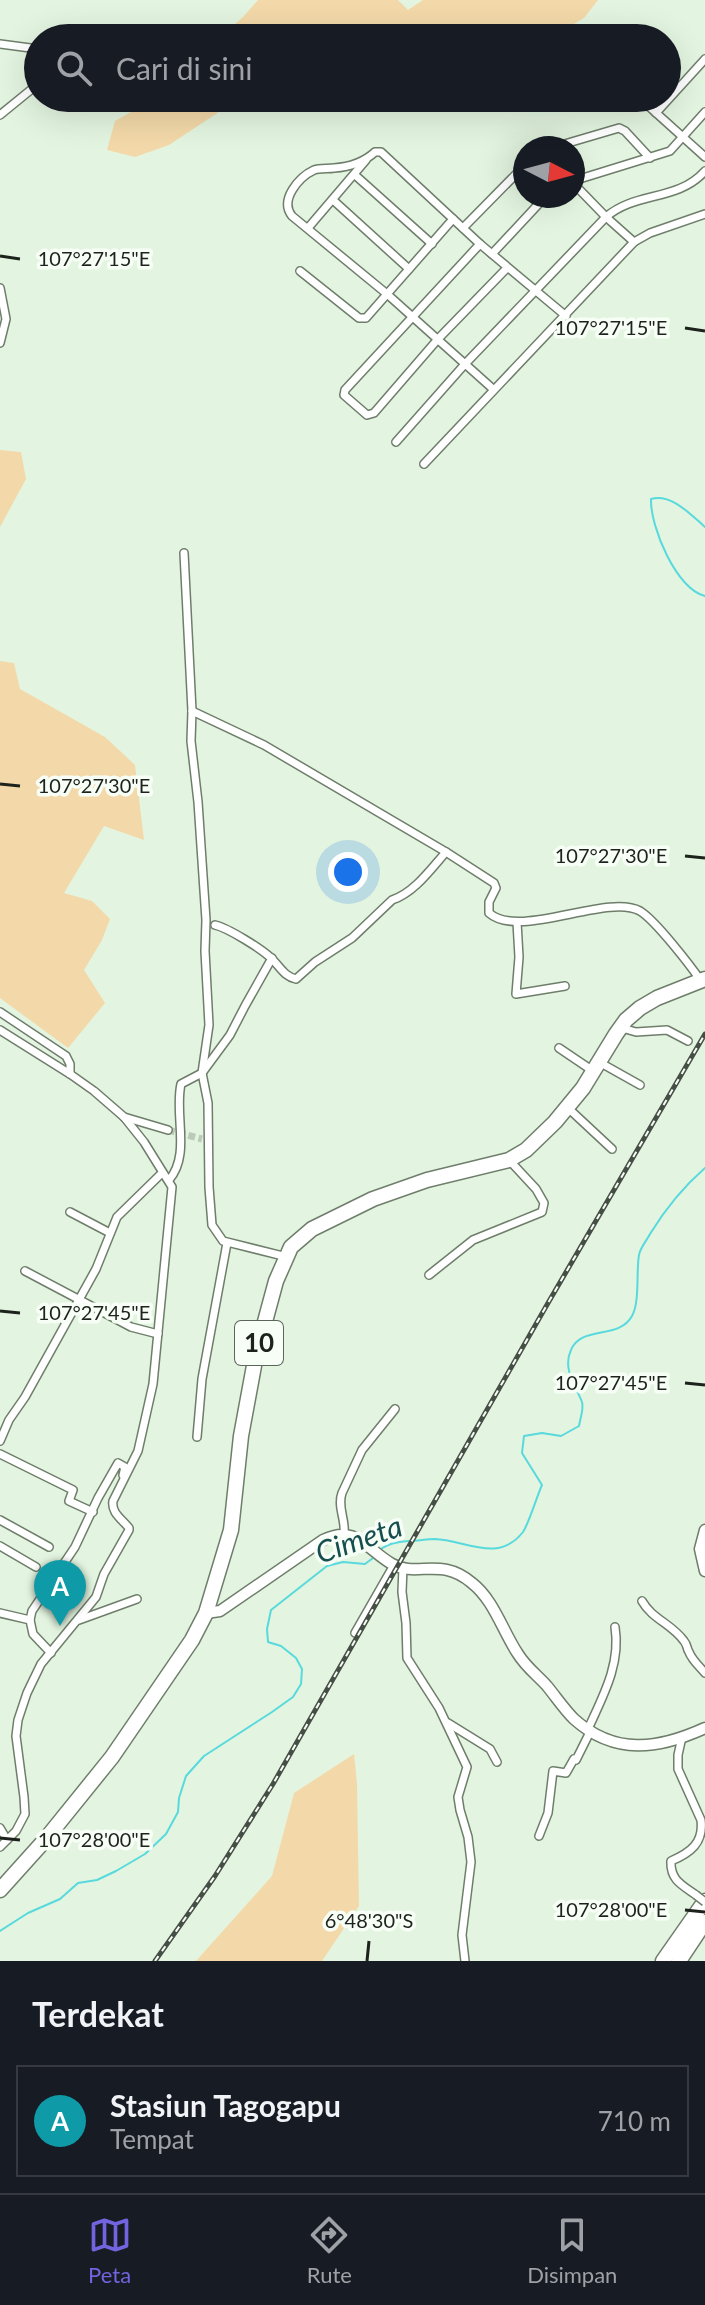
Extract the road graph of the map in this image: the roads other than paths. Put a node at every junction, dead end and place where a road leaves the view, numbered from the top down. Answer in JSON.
{"nodes":[{"id":1,"x":0,"y":44,"type":"edge"},
{"id":2,"x":24,"y":47,"type":"edge"},
{"id":3,"x":705,"y":59,"type":"edge"},
{"id":4,"x":681,"y":85,"type":"edge"},
{"id":5,"x":24,"y":95,"type":"edge"},
{"id":6,"x":705,"y":112,"type":"edge"},
{"id":7,"x":656,"y":113,"type":"edge"},
{"id":8,"x":0,"y":115,"type":"edge"},
{"id":9,"x":682,"y":137,"type":"junction"},
{"id":10,"x":585,"y":138,"type":"edge"},
{"id":11,"x":705,"y":157,"type":"edge"},
{"id":12,"x":650,"y":158,"type":"junction"},
{"id":13,"x":367,"y":159,"type":"junction"},
{"id":14,"x":705,"y":171,"type":"edge"},
{"id":15,"x":355,"y":175,"type":"junction"},
{"id":16,"x":513,"y":177,"type":"edge"},
{"id":17,"x":585,"y":178,"type":"edge"},
{"id":18,"x":585,"y":195,"type":"edge"},
{"id":19,"x":333,"y":200,"type":"junction"},
{"id":20,"x":535,"y":208,"type":"edge"},
{"id":21,"x":705,"y":214,"type":"edge"},
{"id":22,"x":606,"y":217,"type":"junction"},
{"id":23,"x":453,"y":219,"type":"junction"},
{"id":24,"x":308,"y":228,"type":"junction"},
{"id":25,"x":463,"y":228,"type":"junction"},
{"id":26,"x":634,"y":242,"type":"junction"},
{"id":27,"x":432,"y":244,"type":"junction"},
{"id":28,"x":480,"y":244,"type":"junction"},
{"id":29,"x":492,"y":254,"type":"junction"},
{"id":30,"x":507,"y":268,"type":"junction"},
{"id":31,"x":409,"y":269,"type":"junction"},
{"id":32,"x":300,"y":271,"type":"dead end"},
{"id":33,"x":0,"y":288,"type":"edge"},
{"id":34,"x":536,"y":292,"type":"junction"},
{"id":35,"x":387,"y":294,"type":"junction"},
{"id":36,"x":566,"y":316,"type":"junction"},
{"id":37,"x":413,"y":317,"type":"junction"},
{"id":38,"x":438,"y":339,"type":"junction"},
{"id":39,"x":0,"y":343,"type":"edge"},
{"id":40,"x":465,"y":364,"type":"junction"},
{"id":41,"x":493,"y":389,"type":"junction"},
{"id":42,"x":396,"y":442,"type":"dead end"},
{"id":43,"x":424,"y":464,"type":"dead end"},
{"id":44,"x":184,"y":553,"type":"dead end"},
{"id":45,"x":192,"y":711,"type":"junction"},
{"id":46,"x":446,"y":852,"type":"junction"},
{"id":47,"x":517,"y":922,"type":"junction"},
{"id":48,"x":215,"y":925,"type":"dead end"},
{"id":49,"x":272,"y":958,"type":"junction"},
{"id":50,"x":703,"y":980,"type":"edge"},
{"id":51,"x":565,"y":986,"type":"dead end"},
{"id":52,"x":0,"y":1012,"type":"edge"},
{"id":53,"x":620,"y":1027,"type":"junction"},
{"id":54,"x":0,"y":1030,"type":"edge"},
{"id":55,"x":688,"y":1041,"type":"dead end"},
{"id":56,"x":559,"y":1048,"type":"dead end"},
{"id":57,"x":596,"y":1067,"type":"junction"},
{"id":58,"x":202,"y":1073,"type":"junction"},
{"id":59,"x":70,"y":1074,"type":"junction"},
{"id":60,"x":640,"y":1085,"type":"dead end"},
{"id":61,"x":568,"y":1108,"type":"junction"},
{"id":62,"x":124,"y":1117,"type":"junction"},
{"id":63,"x":168,"y":1130,"type":"tunnel mouth"},
{"id":64,"x":612,"y":1149,"type":"dead end"},
{"id":65,"x":509,"y":1160,"type":"junction"},
{"id":66,"x":162,"y":1173,"type":"junction"},
{"id":67,"x":169,"y":1180,"type":"junction"},
{"id":68,"x":70,"y":1212,"type":"dead end"},
{"id":69,"x":110,"y":1233,"type":"junction"},
{"id":70,"x":227,"y":1243,"type":"junction"},
{"id":71,"x":287,"y":1257,"type":"junction"},
{"id":72,"x":25,"y":1271,"type":"dead end"},
{"id":73,"x":429,"y":1275,"type":"dead end"},
{"id":74,"x":77,"y":1300,"type":"junction"},
{"id":75,"x":158,"y":1334,"type":"junction"},
{"id":76,"x":395,"y":1409,"type":"dead end"},
{"id":77,"x":197,"y":1437,"type":"dead end"},
{"id":78,"x":0,"y":1441,"type":"edge"},
{"id":79,"x":0,"y":1454,"type":"edge"},
{"id":80,"x":117,"y":1493,"type":"junction"},
{"id":81,"x":93,"y":1512,"type":"junction"},
{"id":82,"x":0,"y":1520,"type":"edge"},
{"id":83,"x":705,"y":1530,"type":"edge"},
{"id":84,"x":344,"y":1534,"type":"junction"},
{"id":85,"x":0,"y":1546,"type":"edge"},
{"id":86,"x":49,"y":1547,"type":"dead end"},
{"id":87,"x":398,"y":1566,"type":"junction"},
{"id":88,"x":36,"y":1567,"type":"dead end"},
{"id":89,"x":705,"y":1571,"type":"edge"},
{"id":90,"x":137,"y":1599,"type":"dead end"},
{"id":91,"x":642,"y":1601,"type":"dead end"},
{"id":92,"x":0,"y":1613,"type":"edge"},
{"id":93,"x":206,"y":1613,"type":"junction"},
{"id":94,"x":30,"y":1620,"type":"junction"},
{"id":95,"x":78,"y":1620,"type":"junction"},
{"id":96,"x":615,"y":1627,"type":"dead end"},
{"id":97,"x":355,"y":1633,"type":"dead end"},
{"id":98,"x":51,"y":1653,"type":"junction"},
{"id":99,"x":705,"y":1673,"type":"edge"},
{"id":100,"x":446,"y":1722,"type":"junction"},
{"id":101,"x":705,"y":1728,"type":"edge"},
{"id":102,"x":590,"y":1730,"type":"junction"},
{"id":103,"x":682,"y":1737,"type":"junction"},
{"id":104,"x":497,"y":1762,"type":"dead end"},
{"id":105,"x":0,"y":1828,"type":"edge"},
{"id":106,"x":539,"y":1836,"type":"dead end"},
{"id":107,"x":7,"y":1840,"type":"junction"},
{"id":108,"x":0,"y":1847,"type":"edge"},
{"id":109,"x":2,"y":1881,"type":"edge"},
{"id":110,"x":702,"y":1899,"type":"edge"},
{"id":111,"x":705,"y":1922,"type":"edge"},
{"id":112,"x":465,"y":1961,"type":"edge"},
{"id":113,"x":663,"y":1961,"type":"edge"},
{"id":114,"x":679,"y":1961,"type":"edge"}],
"edges":[{"from":1,"to":2,"type":"street"},
{"from":3,"to":4,"type":"street"},
{"from":5,"to":8,"type":"street"},
{"from":6,"to":9,"type":"street"},
{"from":7,"to":9,"type":"street"},
{"from":9,"to":11,"type":"street"},
{"from":9,"to":12,"type":"street"},
{"from":10,"to":12,"type":"street"},
{"from":12,"to":17,"type":"street"},
{"from":13,"to":15,"type":"street"},
{"from":13,"to":23,"type":"street"},
{"from":13,"to":24,"type":"street"},
{"from":14,"to":22,"type":"street"},
{"from":15,"to":19,"type":"street"},
{"from":15,"to":27,"type":"street"},
{"from":16,"to":25,"type":"street"},
{"from":18,"to":22,"type":"street"},
{"from":19,"to":24,"type":"street"},
{"from":19,"to":31,"type":"street"},
{"from":20,"to":29,"type":"street"},
{"from":21,"to":26,"type":"street"},
{"from":22,"to":26,"type":"street"},
{"from":22,"to":34,"type":"street"},
{"from":23,"to":25,"type":"street"},
{"from":23,"to":27,"type":"street"},
{"from":24,"to":35,"type":"street"},
{"from":25,"to":28,"type":"street"},
{"from":26,"to":36,"type":"street"},
{"from":27,"to":31,"type":"street"},
{"from":28,"to":29,"type":"street"},
{"from":28,"to":37,"type":"street"},
{"from":29,"to":30,"type":"street"},
{"from":30,"to":34,"type":"street"},
{"from":30,"to":38,"type":"street"},
{"from":31,"to":35,"type":"street"},
{"from":32,"to":35,"type":"street"},
{"from":33,"to":39,"type":"street"},
{"from":34,"to":36,"type":"street"},
{"from":34,"to":40,"type":"street"},
{"from":35,"to":37,"type":"street"},
{"from":36,"to":41,"type":"street"},
{"from":37,"to":38,"type":"street"},
{"from":37,"to":38,"type":"street"},
{"from":38,"to":40,"type":"street"},
{"from":40,"to":41,"type":"street"},
{"from":40,"to":42,"type":"street"},
{"from":41,"to":43,"type":"street"},
{"from":44,"to":45,"type":"street"},
{"from":45,"to":46,"type":"street"},
{"from":45,"to":58,"type":"street"},
{"from":46,"to":47,"type":"street"},
{"from":46,"to":49,"type":"street"},
{"from":47,"to":50,"type":"street"},
{"from":47,"to":51,"type":"street"},
{"from":48,"to":49,"type":"street"},
{"from":49,"to":58,"type":"street"},
{"from":50,"to":53,"type":"highway","number":"10"},
{"from":52,"to":59,"type":"street"},
{"from":53,"to":55,"type":"street"},
{"from":53,"to":57,"type":"highway","number":"10"},
{"from":54,"to":59,"type":"street"},
{"from":56,"to":57,"type":"street"},
{"from":57,"to":60,"type":"street"},
{"from":57,"to":61,"type":"highway","number":"10"},
{"from":58,"to":67,"type":"street"},
{"from":58,"to":70,"type":"street"},
{"from":59,"to":62,"type":"street"},
{"from":61,"to":64,"type":"street"},
{"from":61,"to":65,"type":"highway","number":"10"},
{"from":62,"to":63,"type":"street"},
{"from":62,"to":66,"type":"street"},
{"from":65,"to":71,"type":"highway","number":"10"},
{"from":65,"to":73,"type":"street"},
{"from":66,"to":67,"type":"street"},
{"from":66,"to":69,"type":"street"},
{"from":67,"to":75,"type":"street"},
{"from":68,"to":69,"type":"street"},
{"from":69,"to":74,"type":"street"},
{"from":70,"to":71,"type":"street"},
{"from":70,"to":77,"type":"street"},
{"from":71,"to":93,"type":"highway","number":"10"},
{"from":72,"to":74,"type":"street"},
{"from":74,"to":75,"type":"street"},
{"from":74,"to":78,"type":"street"},
{"from":75,"to":80,"type":"street"},
{"from":76,"to":84,"type":"street"},
{"from":79,"to":81,"type":"street"},
{"from":80,"to":81,"type":"street"},
{"from":80,"to":95,"type":"street"},
{"from":81,"to":94,"type":"street"},
{"from":82,"to":86,"type":"street"},
{"from":83,"to":89,"type":"street"},
{"from":84,"to":87,"type":"street"},
{"from":84,"to":93,"type":"street"},
{"from":85,"to":88,"type":"street"},
{"from":87,"to":97,"type":"street"},
{"from":87,"to":100,"type":"street"},
{"from":87,"to":102,"type":"street"},
{"from":90,"to":95,"type":"street"},
{"from":91,"to":99,"type":"street"},
{"from":92,"to":94,"type":"street"},
{"from":93,"to":109,"type":"highway","number":"10"},
{"from":94,"to":98,"type":"street"},
{"from":95,"to":98,"type":"street"},
{"from":96,"to":102,"type":"street"},
{"from":98,"to":107,"type":"street"},
{"from":100,"to":104,"type":"street"},
{"from":100,"to":112,"type":"street"},
{"from":101,"to":103,"type":"street"},
{"from":102,"to":103,"type":"street"},
{"from":102,"to":106,"type":"street"},
{"from":103,"to":110,"type":"street"},
{"from":105,"to":107,"type":"street"},
{"from":107,"to":108,"type":"street"},
{"from":110,"to":113,"type":"highway"},
{"from":111,"to":114,"type":"highway"}]}
